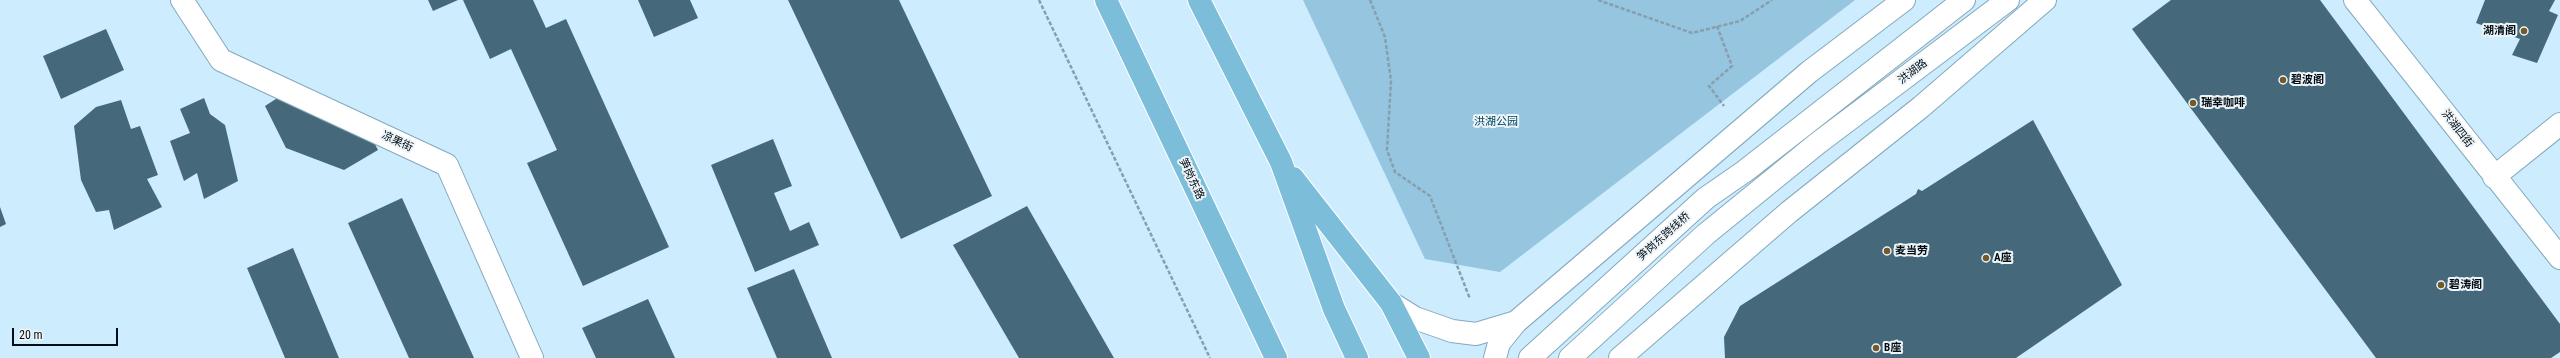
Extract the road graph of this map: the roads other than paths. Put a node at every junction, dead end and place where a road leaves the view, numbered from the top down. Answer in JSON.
{"nodes":[{"id":1,"x":182,"y":0,"type":"edge"},
{"id":2,"x":1106,"y":0,"type":"edge"},
{"id":3,"x":1199,"y":0,"type":"edge"},
{"id":4,"x":1904,"y":0,"type":"edge"},
{"id":5,"x":1964,"y":0,"type":"edge"},
{"id":6,"x":2008,"y":0,"type":"edge"},
{"id":7,"x":2045,"y":0,"type":"edge"},
{"id":8,"x":2355,"y":0,"type":"edge"},
{"id":9,"x":2560,"y":124,"type":"edge"},
{"id":10,"x":1281,"y":162,"type":"junction"},
{"id":11,"x":2494,"y":177,"type":"junction"},
{"id":12,"x":2560,"y":258,"type":"edge"},
{"id":13,"x":1391,"y":303,"type":"junction"},
{"id":14,"x":1251,"y":307,"type":"junction"},
{"id":15,"x":1516,"y":322,"type":"junction"},
{"id":16,"x":532,"y":358,"type":"edge"},
{"id":17,"x":1260,"y":358,"type":"edge"},
{"id":18,"x":1276,"y":358,"type":"edge"},
{"id":19,"x":1357,"y":358,"type":"edge"},
{"id":20,"x":1419,"y":358,"type":"edge"},
{"id":21,"x":1495,"y":358,"type":"edge"},
{"id":22,"x":1530,"y":358,"type":"edge"},
{"id":23,"x":1570,"y":358,"type":"edge"},
{"id":24,"x":1620,"y":358,"type":"edge"}],
"edges":[{"from":1,"to":16,"type":"street","name":"凉果街"},
{"from":2,"to":14,"type":"main road","name":"笋岗东路"},
{"from":3,"to":10,"type":"main road"},
{"from":4,"to":15,"type":"street"},
{"from":5,"to":22,"type":"street","name":"笋岗东跨线桥"},
{"from":6,"to":23,"type":"street","name":"洪湖路"},
{"from":7,"to":24,"type":"street"},
{"from":8,"to":11,"type":"street","name":"洪湖四街"},
{"from":9,"to":11,"type":"street"},
{"from":10,"to":13,"type":"main road"},
{"from":10,"to":19,"type":"main road"},
{"from":11,"to":12,"type":"street","name":"洪湖四街"},
{"from":13,"to":15,"type":"street"},
{"from":13,"to":20,"type":"main road"},
{"from":14,"to":17,"type":"main road"},
{"from":14,"to":18,"type":"main road","name":"笋岗东路"},
{"from":15,"to":21,"type":"street"}]}
